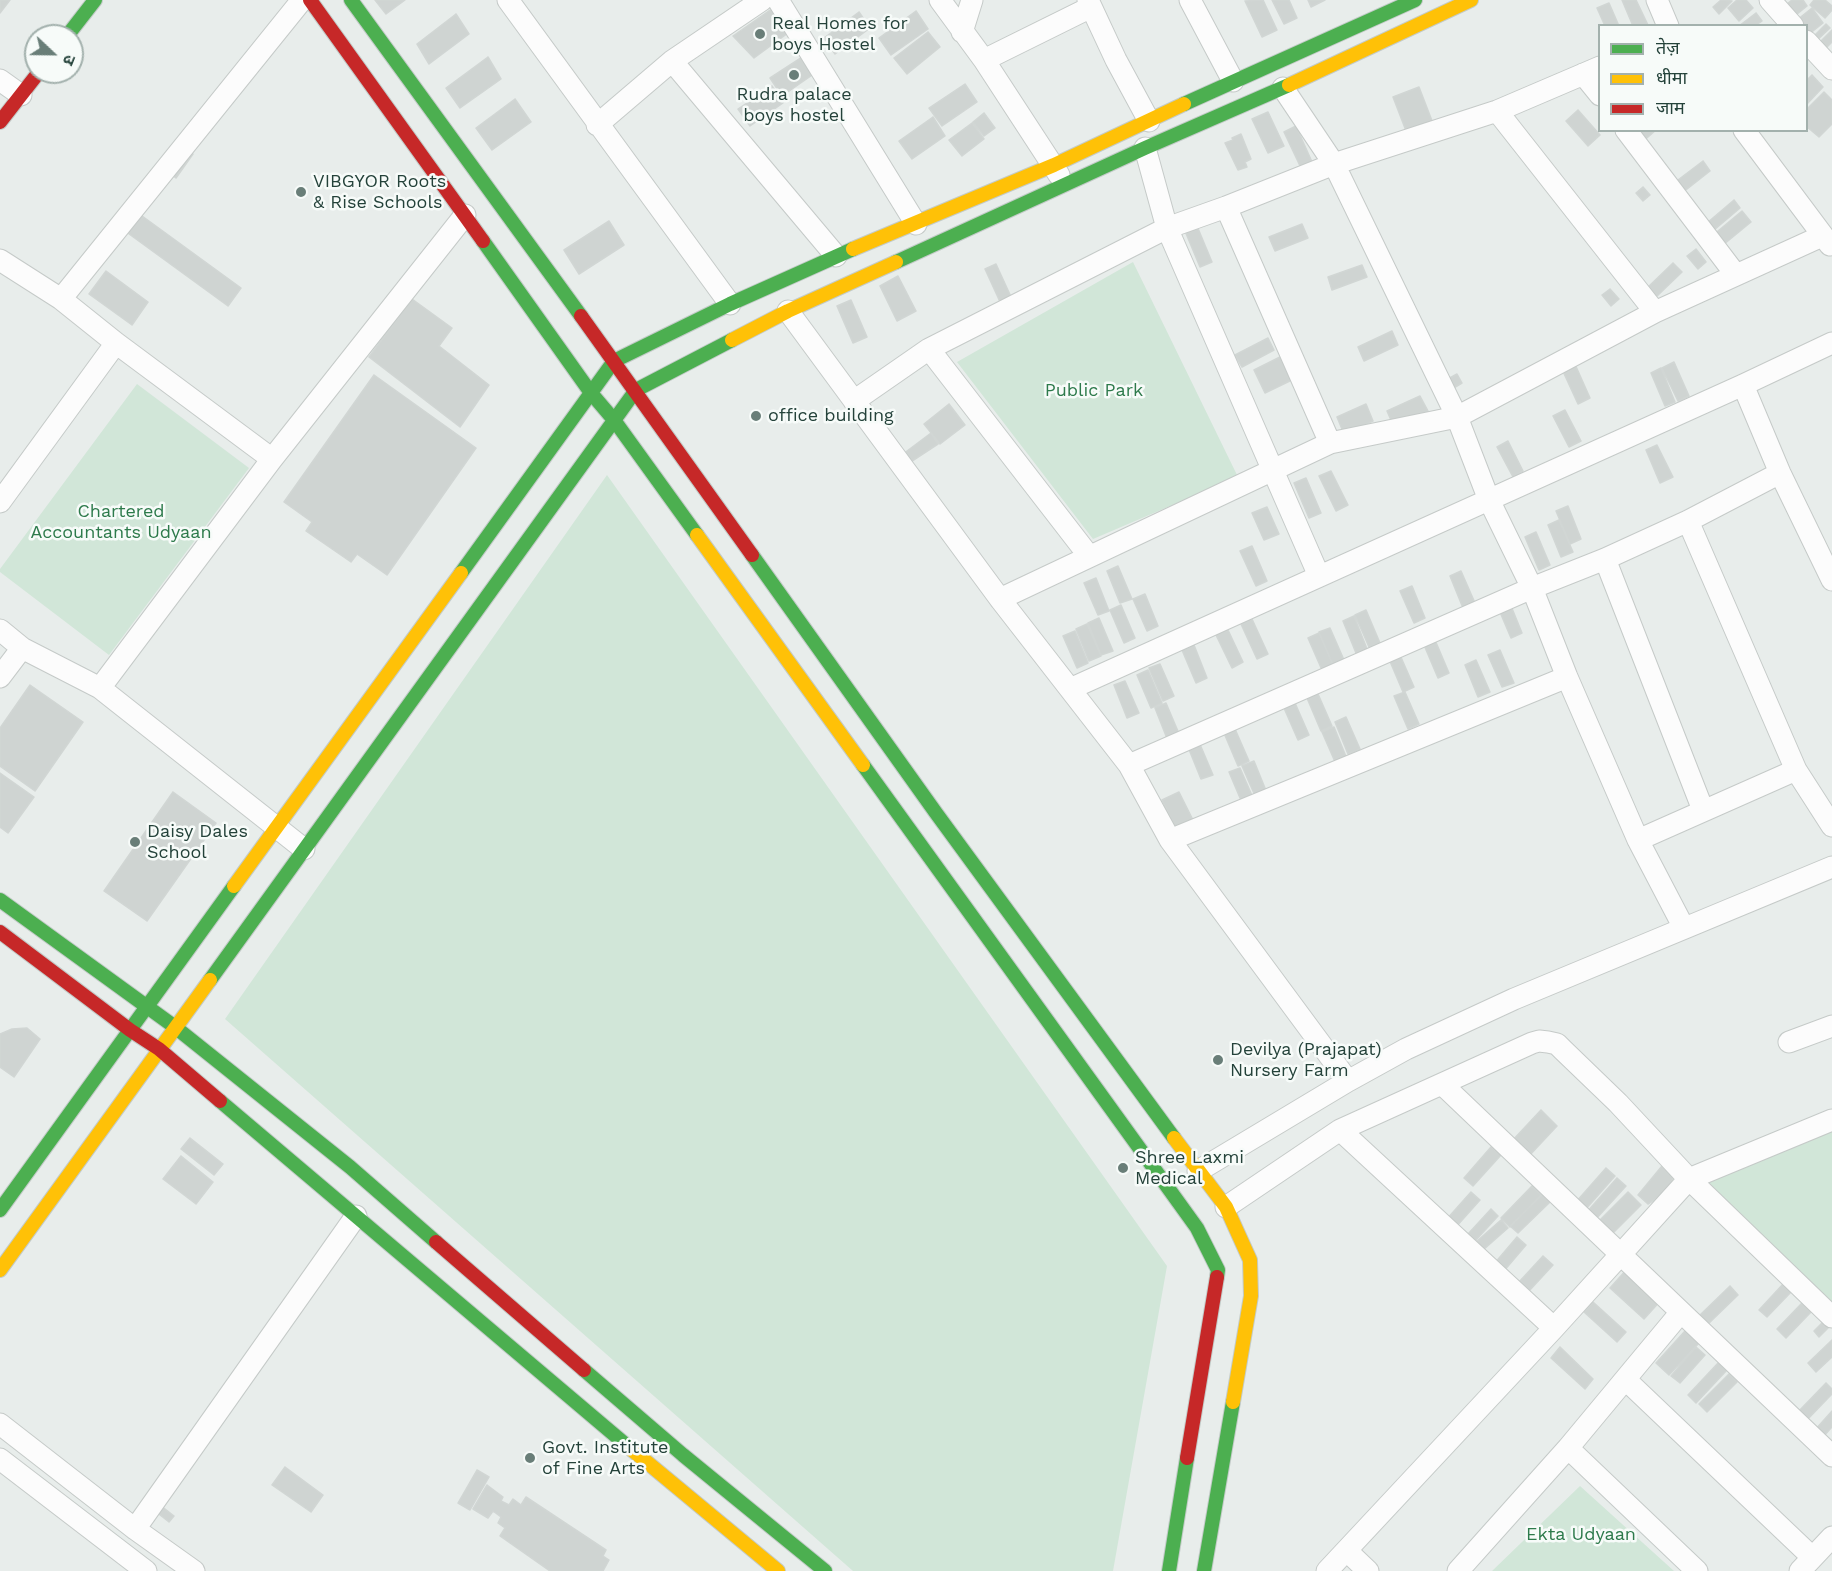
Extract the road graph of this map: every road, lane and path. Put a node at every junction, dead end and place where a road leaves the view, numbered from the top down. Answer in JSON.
{"nodes":[{"id":1,"x":95,"y":0,"type":"edge"},
{"id":2,"x":302,"y":0,"type":"edge"},
{"id":3,"x":310,"y":0,"type":"edge"},
{"id":4,"x":351,"y":0,"type":"edge"},
{"id":5,"x":508,"y":0,"type":"edge"},
{"id":6,"x":762,"y":0,"type":"edge"},
{"id":7,"x":778,"y":0,"type":"edge"},
{"id":8,"x":940,"y":0,"type":"edge"},
{"id":9,"x":972,"y":0,"type":"edge"},
{"id":10,"x":1190,"y":0,"type":"edge"},
{"id":11,"x":1471,"y":0,"type":"edge"},
{"id":12,"x":1657,"y":0,"type":"edge"},
{"id":13,"x":1770,"y":0,"type":"edge"},
{"id":14,"x":1402,"y":3,"type":"edge"},
{"id":15,"x":1089,"y":4,"type":"edge"},
{"id":16,"x":76,"y":24,"type":"edge"},
{"id":17,"x":1667,"y":24,"type":"edge"},
{"id":18,"x":1791,"y":24,"type":"edge"},
{"id":19,"x":962,"y":32,"type":"junction"},
{"id":20,"x":1808,"y":43,"type":"edge"},
{"id":21,"x":984,"y":60,"type":"junction"},
{"id":22,"x":672,"y":61,"type":"junction"},
{"id":23,"x":1832,"y":69,"type":"edge"},
{"id":24,"x":1591,"y":70,"type":"edge"},
{"id":25,"x":0,"y":80,"type":"edge"},
{"id":26,"x":1233,"y":81,"type":"junction"},
{"id":27,"x":30,"y":84,"type":"edge"},
{"id":28,"x":1283,"y":88,"type":"junction"},
{"id":29,"x":1598,"y":92,"type":"edge"},
{"id":30,"x":21,"y":95,"type":"junction"},
{"id":31,"x":1497,"y":111,"type":"junction"},
{"id":32,"x":1149,"y":121,"type":"junction"},
{"id":33,"x":0,"y":122,"type":"edge"},
{"id":34,"x":597,"y":125,"type":"junction"},
{"id":35,"x":1628,"y":132,"type":"edge"},
{"id":36,"x":1745,"y":132,"type":"edge"},
{"id":37,"x":1145,"y":148,"type":"junction"},
{"id":38,"x":1334,"y":164,"type":"junction"},
{"id":39,"x":1054,"y":165,"type":"junction"},
{"id":40,"x":1065,"y":186,"type":"junction"},
{"id":41,"x":1226,"y":207,"type":"junction"},
{"id":42,"x":465,"y":215,"type":"junction"},
{"id":43,"x":916,"y":224,"type":"junction"},
{"id":44,"x":1167,"y":228,"type":"junction"},
{"id":45,"x":1827,"y":241,"type":"edge"},
{"id":46,"x":836,"y":256,"type":"junction"},
{"id":47,"x":0,"y":260,"type":"edge"},
{"id":48,"x":1736,"y":275,"type":"junction"},
{"id":49,"x":61,"y":299,"type":"junction"},
{"id":50,"x":729,"y":304,"type":"junction"},
{"id":51,"x":788,"y":311,"type":"junction"},
{"id":52,"x":1655,"y":312,"type":"junction"},
{"id":53,"x":116,"y":343,"type":"junction"},
{"id":54,"x":1832,"y":343,"type":"edge"},
{"id":55,"x":929,"y":349,"type":"junction"},
{"id":56,"x":614,"y":361,"type":"junction"},
{"id":57,"x":1743,"y":385,"type":"junction"},
{"id":58,"x":636,"y":390,"type":"junction"},
{"id":59,"x":591,"y":393,"type":"junction"},
{"id":60,"x":854,"y":401,"type":"junction"},
{"id":61,"x":1457,"y":417,"type":"junction"},
{"id":62,"x":614,"y":420,"type":"junction"},
{"id":63,"x":1330,"y":444,"type":"junction"},
{"id":64,"x":272,"y":459,"type":"junction"},
{"id":65,"x":1272,"y":471,"type":"junction"},
{"id":66,"x":1780,"y":473,"type":"junction"},
{"id":67,"x":1489,"y":500,"type":"junction"},
{"id":68,"x":0,"y":502,"type":"edge"},
{"id":69,"x":1688,"y":521,"type":"junction"},
{"id":70,"x":1089,"y":556,"type":"junction"},
{"id":71,"x":1605,"y":559,"type":"junction"},
{"id":72,"x":1319,"y":576,"type":"junction"},
{"id":73,"x":1832,"y":579,"type":"edge"},
{"id":74,"x":1532,"y":588,"type":"junction"},
{"id":75,"x":1000,"y":598,"type":"junction"},
{"id":76,"x":0,"y":630,"type":"edge"},
{"id":77,"x":22,"y":648,"type":"junction"},
{"id":78,"x":0,"y":677,"type":"edge"},
{"id":79,"x":1567,"y":677,"type":"junction"},
{"id":80,"x":100,"y":688,"type":"junction"},
{"id":81,"x":1070,"y":688,"type":"junction"},
{"id":82,"x":1128,"y":765,"type":"junction"},
{"id":83,"x":1796,"y":770,"type":"junction"},
{"id":84,"x":1703,"y":810,"type":"junction"},
{"id":85,"x":1832,"y":826,"type":"edge"},
{"id":86,"x":276,"y":828,"type":"junction"},
{"id":87,"x":1170,"y":840,"type":"junction"},
{"id":88,"x":1638,"y":840,"type":"junction"},
{"id":89,"x":304,"y":849,"type":"junction"},
{"id":90,"x":1832,"y":867,"type":"edge"},
{"id":91,"x":0,"y":900,"type":"edge"},
{"id":92,"x":1684,"y":928,"type":"junction"},
{"id":93,"x":0,"y":932,"type":"edge"},
{"id":94,"x":146,"y":1007,"type":"junction"},
{"id":95,"x":1832,"y":1026,"type":"edge"},
{"id":96,"x":175,"y":1027,"type":"junction"},
{"id":97,"x":130,"y":1030,"type":"junction"},
{"id":98,"x":1789,"y":1042,"type":"dead end"},
{"id":99,"x":159,"y":1049,"type":"junction"},
{"id":100,"x":1348,"y":1081,"type":"junction"},
{"id":101,"x":1443,"y":1085,"type":"junction"},
{"id":102,"x":1832,"y":1120,"type":"edge"},
{"id":103,"x":1340,"y":1130,"type":"junction"},
{"id":104,"x":1197,"y":1171,"type":"junction"},
{"id":105,"x":1689,"y":1179,"type":"junction"},
{"id":106,"x":1226,"y":1207,"type":"junction"},
{"id":107,"x":0,"y":1210,"type":"edge"},
{"id":108,"x":356,"y":1216,"type":"junction"},
{"id":109,"x":1622,"y":1254,"type":"junction"},
{"id":110,"x":0,"y":1270,"type":"edge"},
{"id":111,"x":1681,"y":1312,"type":"junction"},
{"id":112,"x":1832,"y":1317,"type":"edge"},
{"id":113,"x":1554,"y":1328,"type":"junction"},
{"id":114,"x":1626,"y":1380,"type":"junction"},
{"id":115,"x":0,"y":1424,"type":"edge"},
{"id":116,"x":1568,"y":1448,"type":"junction"},
{"id":117,"x":1832,"y":1456,"type":"edge"},
{"id":118,"x":0,"y":1459,"type":"edge"},
{"id":119,"x":135,"y":1529,"type":"junction"},
{"id":120,"x":1832,"y":1537,"type":"edge"},
{"id":121,"x":1347,"y":1551,"type":"junction"},
{"id":122,"x":1806,"y":1564,"type":"edge"},
{"id":123,"x":146,"y":1571,"type":"edge"},
{"id":124,"x":194,"y":1571,"type":"edge"},
{"id":125,"x":778,"y":1571,"type":"edge"},
{"id":126,"x":825,"y":1571,"type":"edge"},
{"id":127,"x":1169,"y":1571,"type":"edge"},
{"id":128,"x":1204,"y":1571,"type":"edge"},
{"id":129,"x":1327,"y":1571,"type":"edge"},
{"id":130,"x":1368,"y":1571,"type":"edge"},
{"id":131,"x":1458,"y":1571,"type":"edge"},
{"id":132,"x":1697,"y":1571,"type":"edge"}],
"edges":[{"from":1,"to":16,"type":"main road"},
{"from":2,"to":49,"type":"street"},
{"from":3,"to":42,"type":"main road"},
{"from":4,"to":56,"type":"main road"},
{"from":5,"to":34,"type":"street"},
{"from":6,"to":22,"type":"street"},
{"from":7,"to":43,"type":"street"},
{"from":8,"to":19,"type":"street"},
{"from":9,"to":19,"type":"street"},
{"from":10,"to":26,"type":"street"},
{"from":11,"to":28,"type":"main road"},
{"from":12,"to":17,"type":"street"},
{"from":13,"to":18,"type":"street"},
{"from":14,"to":26,"type":"main road"},
{"from":15,"to":21,"type":"street"},
{"from":15,"to":32,"type":"street"},
{"from":19,"to":21,"type":"street"},
{"from":20,"to":23,"type":"street"},
{"from":21,"to":39,"type":"street"},
{"from":22,"to":34,"type":"street"},
{"from":22,"to":46,"type":"street"},
{"from":24,"to":29,"type":"street"},
{"from":24,"to":31,"type":"street"},
{"from":25,"to":30,"type":"street"},
{"from":26,"to":32,"type":"main road"},
{"from":27,"to":30,"type":"main road"},
{"from":28,"to":37,"type":"main road"},
{"from":28,"to":38,"type":"street"},
{"from":30,"to":33,"type":"main road"},
{"from":31,"to":38,"type":"street"},
{"from":31,"to":52,"type":"street"},
{"from":32,"to":39,"type":"main road"},
{"from":34,"to":50,"type":"street"},
{"from":35,"to":48,"type":"street"},
{"from":36,"to":45,"type":"street"},
{"from":37,"to":40,"type":"main road"},
{"from":37,"to":44,"type":"street"},
{"from":38,"to":41,"type":"street"},
{"from":38,"to":61,"type":"street"},
{"from":39,"to":40,"type":"street"},
{"from":39,"to":43,"type":"main road"},
{"from":40,"to":51,"type":"main road"},
{"from":41,"to":44,"type":"street"},
{"from":41,"to":63,"type":"street"},
{"from":42,"to":59,"type":"main road"},
{"from":42,"to":64,"type":"street"},
{"from":43,"to":46,"type":"main road"},
{"from":44,"to":55,"type":"street"},
{"from":44,"to":65,"type":"street"},
{"from":45,"to":48,"type":"street"},
{"from":46,"to":50,"type":"main road"},
{"from":47,"to":49,"type":"street"},
{"from":48,"to":52,"type":"street"},
{"from":49,"to":53,"type":"street"},
{"from":50,"to":56,"type":"main road"},
{"from":51,"to":58,"type":"main road"},
{"from":51,"to":60,"type":"street"},
{"from":52,"to":61,"type":"street"},
{"from":53,"to":64,"type":"street"},
{"from":53,"to":68,"type":"street"},
{"from":54,"to":57,"type":"street"},
{"from":55,"to":60,"type":"street"},
{"from":55,"to":70,"type":"street"},
{"from":56,"to":58,"type":"main road"},
{"from":56,"to":59,"type":"main road"},
{"from":57,"to":66,"type":"street"},
{"from":57,"to":67,"type":"street"},
{"from":58,"to":62,"type":"main road"},
{"from":58,"to":104,"type":"main road"},
{"from":59,"to":62,"type":"main road"},
{"from":59,"to":86,"type":"main road"},
{"from":60,"to":75,"type":"street"},
{"from":61,"to":63,"type":"street"},
{"from":61,"to":67,"type":"street"},
{"from":62,"to":89,"type":"main road"},
{"from":62,"to":127,"type":"main road"},
{"from":63,"to":65,"type":"street"},
{"from":64,"to":80,"type":"street"},
{"from":65,"to":70,"type":"street"},
{"from":65,"to":72,"type":"street"},
{"from":66,"to":69,"type":"street"},
{"from":66,"to":73,"type":"street"},
{"from":67,"to":72,"type":"street"},
{"from":67,"to":74,"type":"street"},
{"from":69,"to":71,"type":"street"},
{"from":69,"to":83,"type":"street"},
{"from":70,"to":75,"type":"street"},
{"from":71,"to":74,"type":"street"},
{"from":71,"to":84,"type":"street"},
{"from":72,"to":81,"type":"street"},
{"from":74,"to":79,"type":"street"},
{"from":74,"to":82,"type":"street"},
{"from":75,"to":81,"type":"street"},
{"from":76,"to":77,"type":"street"},
{"from":77,"to":78,"type":"street"},
{"from":77,"to":80,"type":"street"},
{"from":79,"to":87,"type":"street"},
{"from":79,"to":88,"type":"street"},
{"from":80,"to":86,"type":"street"},
{"from":81,"to":82,"type":"street"},
{"from":82,"to":87,"type":"street"},
{"from":83,"to":84,"type":"street"},
{"from":83,"to":85,"type":"street"},
{"from":84,"to":88,"type":"street"},
{"from":86,"to":89,"type":"street"},
{"from":86,"to":94,"type":"main road"},
{"from":87,"to":100,"type":"street"},
{"from":88,"to":92,"type":"street"},
{"from":89,"to":96,"type":"main road"},
{"from":90,"to":92,"type":"street"},
{"from":91,"to":94,"type":"main road"},
{"from":92,"to":100,"type":"street"},
{"from":93,"to":97,"type":"main road"},
{"from":94,"to":96,"type":"main road"},
{"from":94,"to":97,"type":"main road"},
{"from":95,"to":98,"type":"street"},
{"from":96,"to":99,"type":"main road"},
{"from":96,"to":126,"type":"main road"},
{"from":97,"to":99,"type":"main road"},
{"from":97,"to":107,"type":"main road"},
{"from":99,"to":108,"type":"main road"},
{"from":99,"to":110,"type":"main road"},
{"from":100,"to":104,"type":"street"},
{"from":101,"to":103,"type":"street"},
{"from":101,"to":105,"type":"street"},
{"from":101,"to":109,"type":"street"},
{"from":102,"to":105,"type":"street"},
{"from":103,"to":106,"type":"street"},
{"from":103,"to":113,"type":"street"},
{"from":104,"to":106,"type":"main road"},
{"from":105,"to":109,"type":"street"},
{"from":105,"to":112,"type":"street"},
{"from":106,"to":128,"type":"main road"},
{"from":108,"to":119,"type":"street"},
{"from":108,"to":125,"type":"main road"},
{"from":109,"to":111,"type":"street"},
{"from":109,"to":113,"type":"street"},
{"from":111,"to":114,"type":"street"},
{"from":111,"to":117,"type":"street"},
{"from":113,"to":121,"type":"street"},
{"from":114,"to":116,"type":"street"},
{"from":114,"to":122,"type":"street"},
{"from":115,"to":119,"type":"street"},
{"from":116,"to":131,"type":"street"},
{"from":116,"to":132,"type":"street"},
{"from":118,"to":123,"type":"street"},
{"from":119,"to":124,"type":"street"},
{"from":120,"to":122,"type":"street"},
{"from":121,"to":129,"type":"street"},
{"from":121,"to":130,"type":"street"}]}
